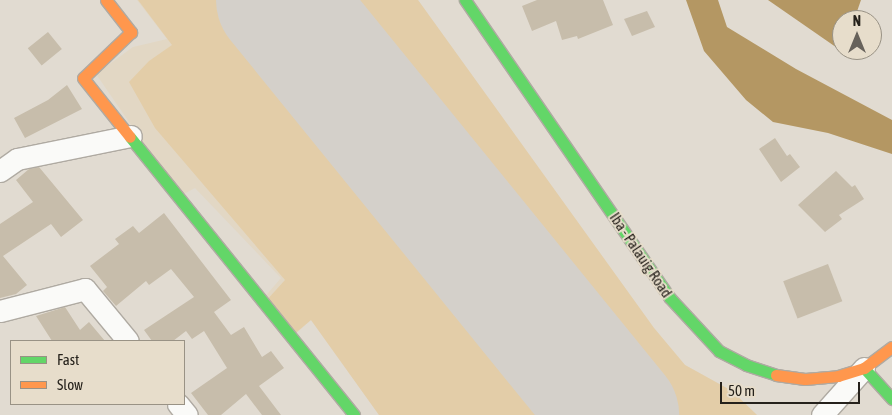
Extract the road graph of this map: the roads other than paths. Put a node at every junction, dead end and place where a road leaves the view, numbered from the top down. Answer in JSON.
{"nodes":[{"id":1,"x":106,"y":0,"type":"edge"},
{"id":2,"x":465,"y":0,"type":"edge"},
{"id":3,"x":131,"y":136,"type":"junction"},
{"id":4,"x":0,"y":171,"type":"edge"},
{"id":5,"x":0,"y":311,"type":"edge"},
{"id":6,"x":127,"y":340,"type":"edge"},
{"id":7,"x":892,"y":348,"type":"edge"},
{"id":8,"x":864,"y":368,"type":"junction"},
{"id":9,"x":892,"y":399,"type":"edge"},
{"id":10,"x":179,"y":405,"type":"edge"},
{"id":11,"x":187,"y":415,"type":"edge"},
{"id":12,"x":354,"y":415,"type":"edge"},
{"id":13,"x":822,"y":415,"type":"edge"}],
"edges":[{"from":1,"to":3,"type":"main road"},
{"from":2,"to":8,"type":"main road","name":"Iba - Palauig Road"},
{"from":3,"to":4,"type":"street"},
{"from":3,"to":12,"type":"main road"},
{"from":5,"to":6,"type":"street"},
{"from":7,"to":8,"type":"main road","name":"Iba - Palauig Road"},
{"from":8,"to":9,"type":"main road"},
{"from":8,"to":13,"type":"street"},
{"from":10,"to":11,"type":"street"}]}
